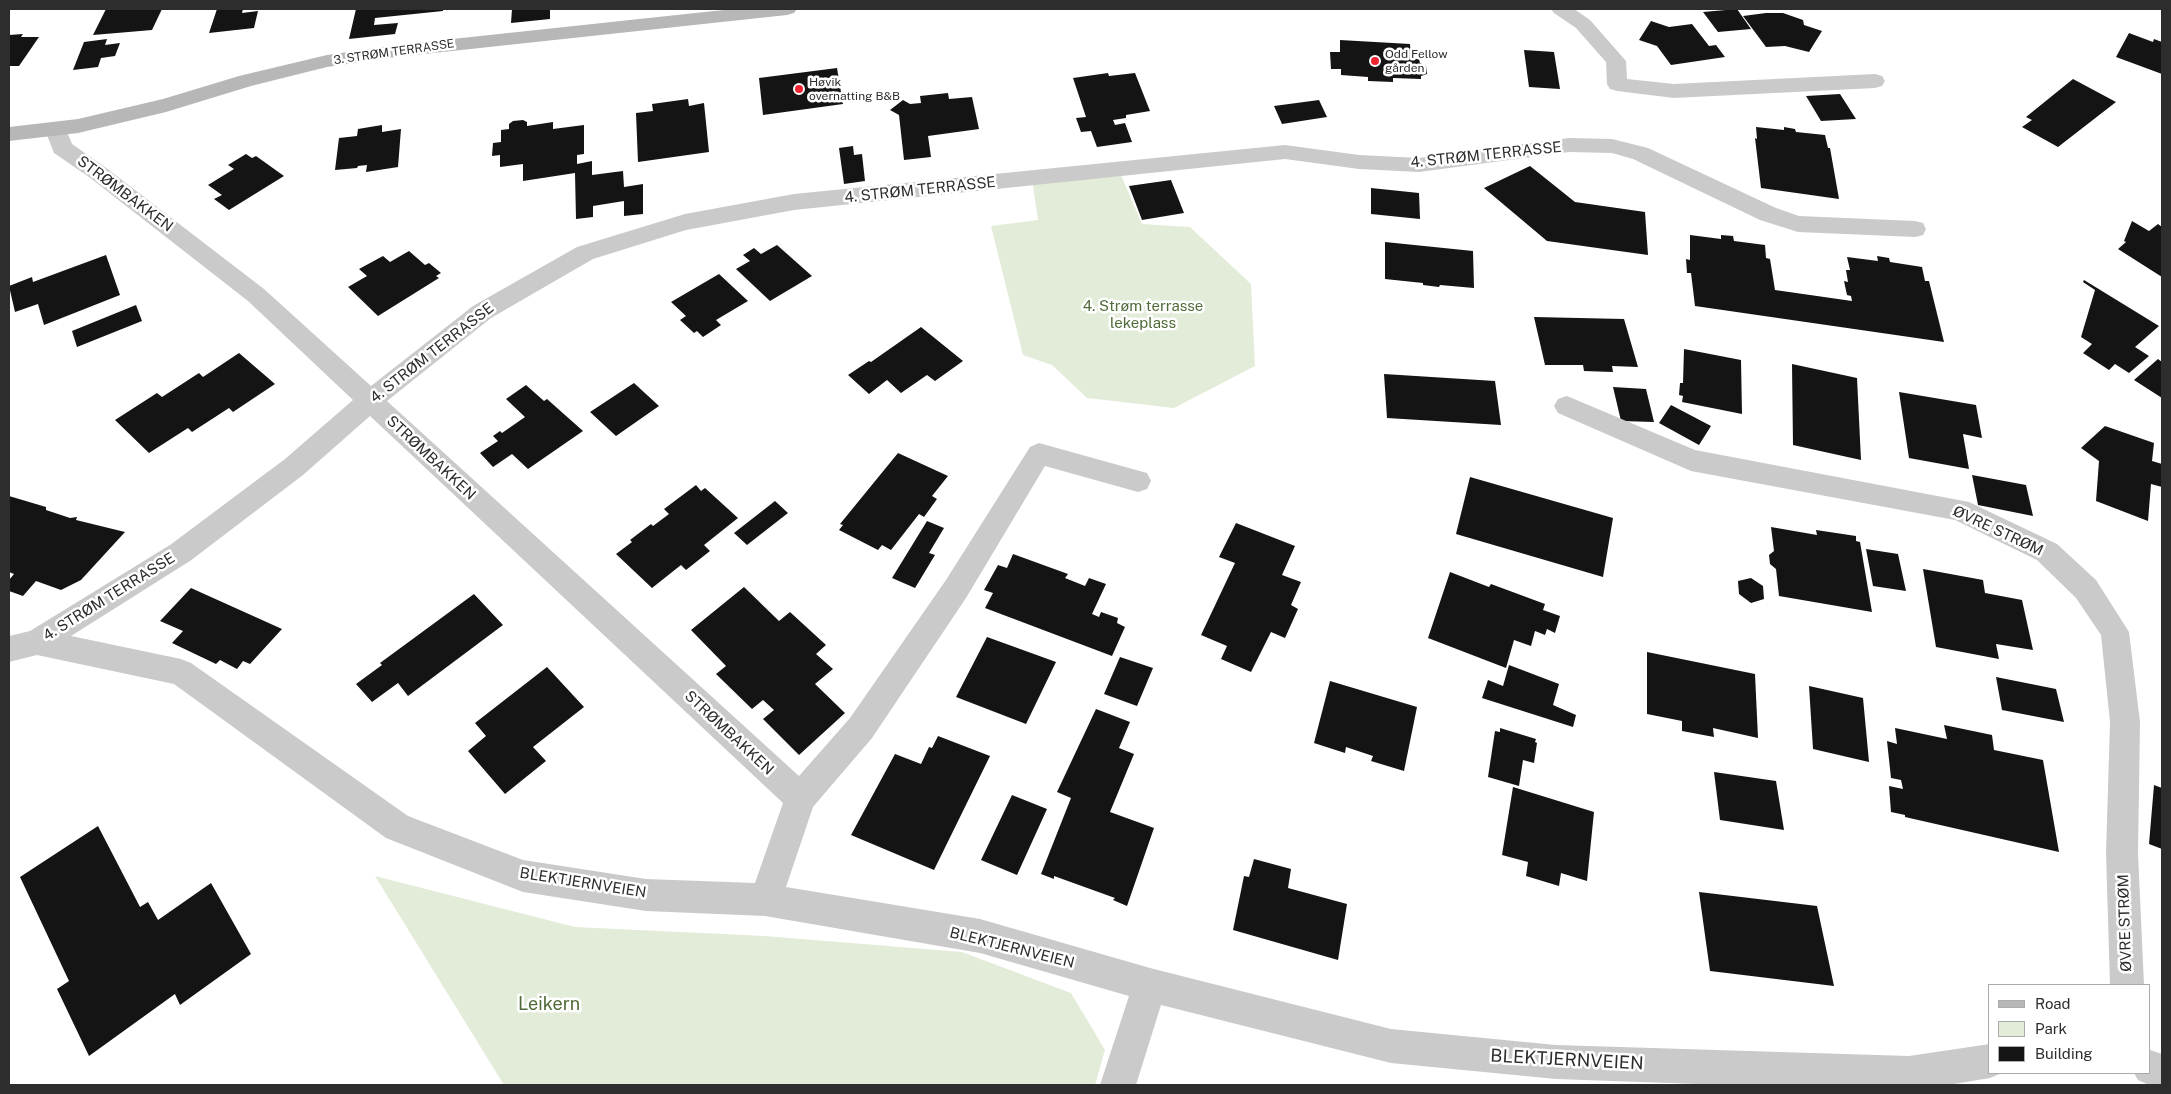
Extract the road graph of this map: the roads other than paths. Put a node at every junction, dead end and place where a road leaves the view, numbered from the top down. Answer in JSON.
{"nodes":[{"id":1,"x":786,"y":9,"type":"edge"},
{"id":2,"x":1562,"y":9,"type":"edge"},
{"id":3,"x":1875,"y":81,"type":"dead end"},
{"id":4,"x":56,"y":130,"type":"junction"},
{"id":5,"x":9,"y":134,"type":"edge"},
{"id":6,"x":1915,"y":229,"type":"dead end"},
{"id":7,"x":370,"y":401,"type":"junction"},
{"id":8,"x":1567,"y":406,"type":"dead end"},
{"id":9,"x":1138,"y":481,"type":"dead end"},
{"id":10,"x":23,"y":646,"type":"edge"},
{"id":11,"x":800,"y":798,"type":"junction"},
{"id":12,"x":765,"y":900,"type":"junction"},
{"id":13,"x":2127,"y":984,"type":"edge"},
{"id":14,"x":1150,"y":985,"type":"junction"},
{"id":15,"x":1988,"y":1061,"type":"edge"},
{"id":16,"x":1909,"y":1080,"type":"edge"},
{"id":17,"x":1118,"y":1085,"type":"edge"}],
"edges":[{"from":1,"to":4,"type":"main road","name":"3. STRØM TERRASSE"},
{"from":2,"to":3,"type":"street"},
{"from":4,"to":5,"type":"main road","name":"3. STRØM TERRASSE"},
{"from":4,"to":7,"type":"street","name":"STRØMBAKKEN"},
{"from":6,"to":7,"type":"street","name":"4. STRØM TERRASSE"},
{"from":7,"to":10,"type":"street","name":"4. STRØM TERRASSE"},
{"from":7,"to":11,"type":"street","name":"STRØMBAKKEN"},
{"from":8,"to":13,"type":"street","name":"ØVRE STRØM"},
{"from":9,"to":11,"type":"street"},
{"from":10,"to":12,"type":"street","name":"BLEKTJERNVEIEN"},
{"from":11,"to":12,"type":"street"},
{"from":12,"to":14,"type":"street","name":"BLEKTJERNVEIEN"},
{"from":14,"to":16,"type":"street","name":"BLEKTJERNVEIEN"},
{"from":14,"to":17,"type":"street"},
{"from":15,"to":16,"type":"street","name":"BLEKTJERNVEIEN"}]}
